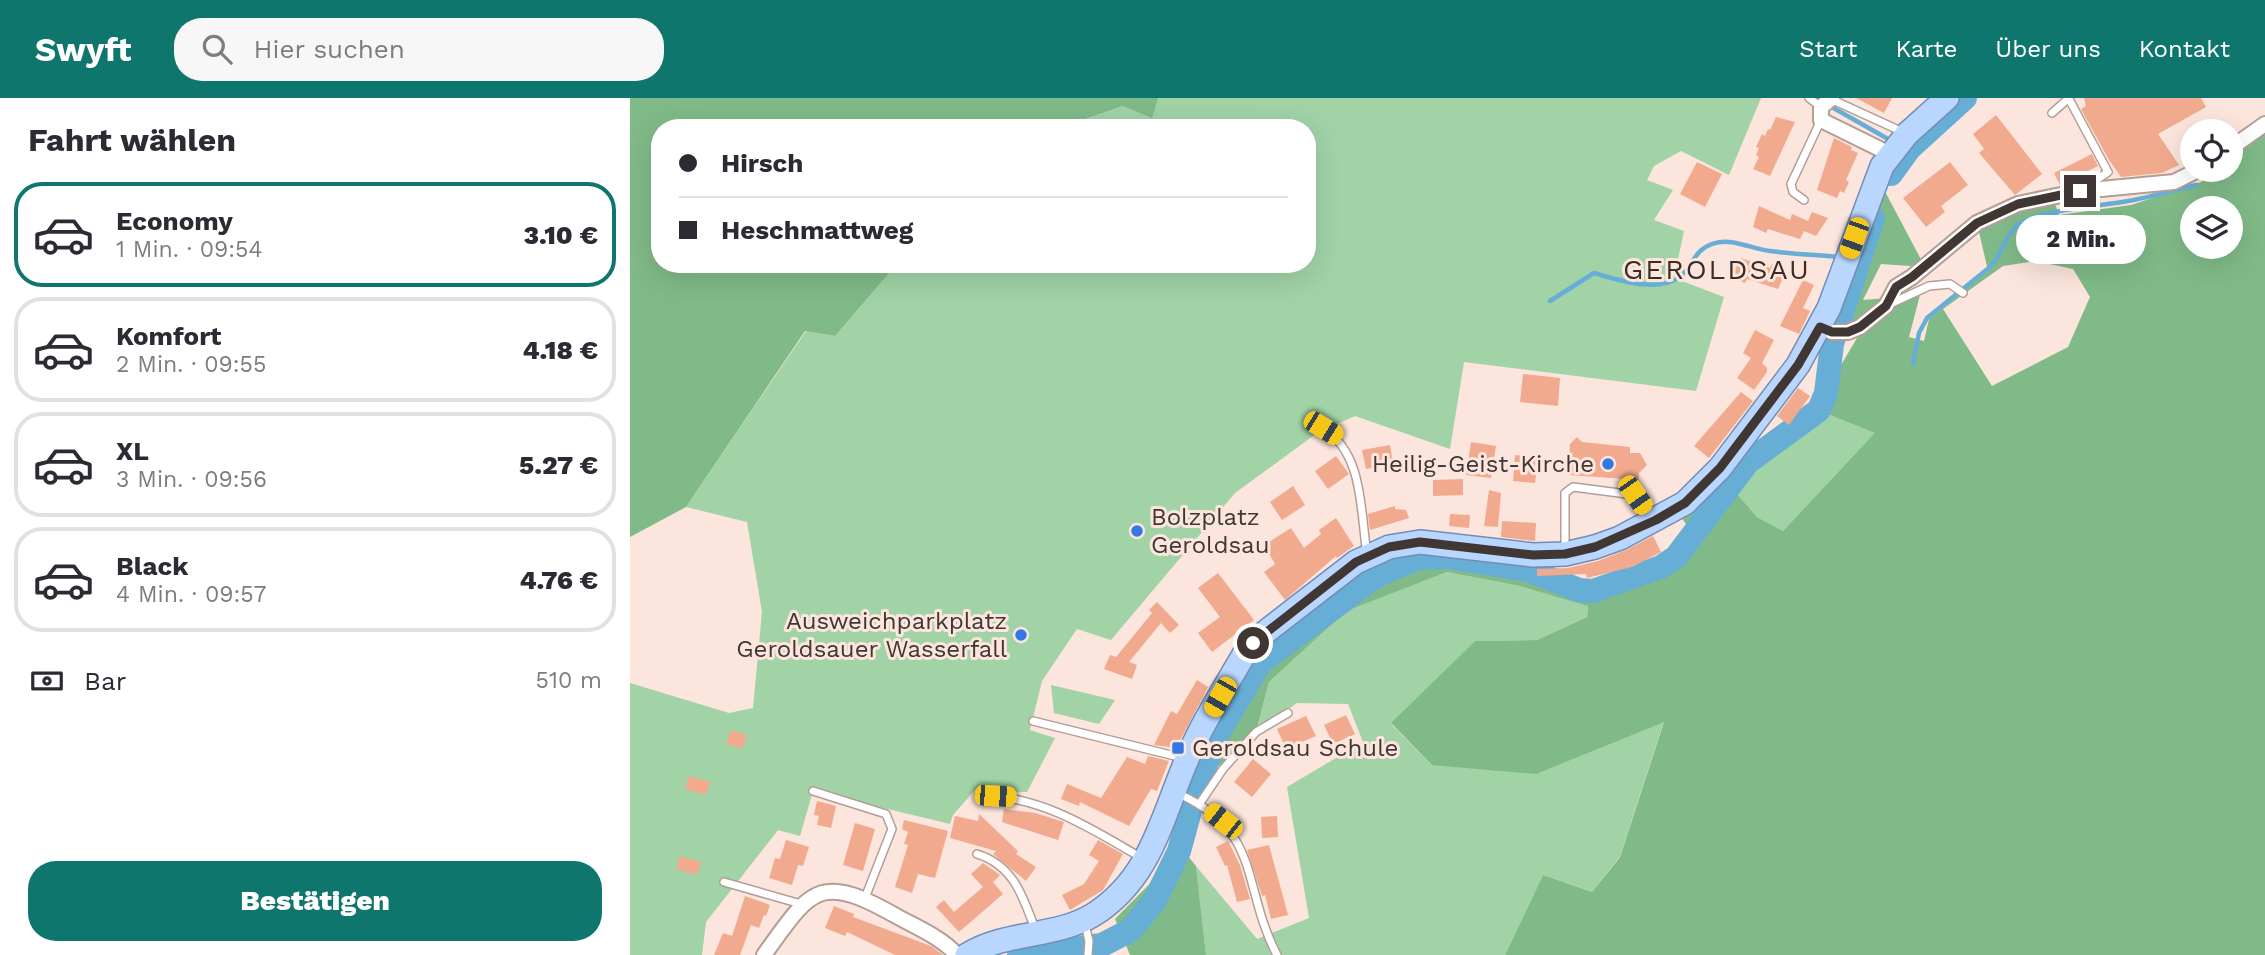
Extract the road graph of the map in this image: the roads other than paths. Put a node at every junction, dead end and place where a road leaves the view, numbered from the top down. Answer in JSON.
{"nodes":[{"id":1,"x":1947,"y":98,"type":"edge"},
{"id":2,"x":2069,"y":98,"type":"edge"},
{"id":3,"x":1824,"y":104,"type":"edge"},
{"id":4,"x":2052,"y":113,"type":"dead end"},
{"id":5,"x":2265,"y":124,"type":"edge"},
{"id":6,"x":1907,"y":134,"type":"junction"},
{"id":7,"x":2243,"y":140,"type":"edge"},
{"id":8,"x":1889,"y":154,"type":"junction"},
{"id":9,"x":2180,"y":179,"type":"edge"},
{"id":10,"x":2080,"y":191,"type":"junction"},
{"id":11,"x":1804,"y":200,"type":"dead end"},
{"id":12,"x":1961,"y":291,"type":"dead end"},
{"id":13,"x":1886,"y":306,"type":"junction"},
{"id":14,"x":1826,"y":329,"type":"junction"},
{"id":15,"x":1323,"y":428,"type":"dead end"},
{"id":16,"x":1656,"y":520,"type":"junction"},
{"id":17,"x":1565,"y":554,"type":"junction"},
{"id":18,"x":1367,"y":556,"type":"junction"},
{"id":19,"x":1288,"y":713,"type":"dead end"},
{"id":20,"x":1033,"y":721,"type":"dead end"},
{"id":21,"x":1187,"y":759,"type":"junction"},
{"id":22,"x":813,"y":791,"type":"dead end"},
{"id":23,"x":979,"y":794,"type":"dead end"},
{"id":24,"x":1180,"y":794,"type":"junction"},
{"id":25,"x":1200,"y":803,"type":"junction"},
{"id":26,"x":977,"y":855,"type":"dead end"},
{"id":27,"x":1146,"y":860,"type":"junction"},
{"id":28,"x":724,"y":882,"type":"dead end"},
{"id":29,"x":865,"y":898,"type":"junction"},
{"id":30,"x":801,"y":904,"type":"junction"},
{"id":31,"x":1086,"y":930,"type":"junction"},
{"id":32,"x":1037,"y":933,"type":"junction"},
{"id":33,"x":764,"y":955,"type":"edge"},
{"id":34,"x":957,"y":955,"type":"edge"},
{"id":35,"x":967,"y":955,"type":"edge"},
{"id":36,"x":1088,"y":955,"type":"edge"},
{"id":37,"x":1277,"y":955,"type":"edge"}],
"edges":[{"from":1,"to":6,"type":"main road"},
{"from":2,"to":4,"type":"lane"},
{"from":2,"to":10,"type":"lane"},
{"from":3,"to":6,"type":"lane"},
{"from":3,"to":8,"type":"street"},
{"from":3,"to":11,"type":"lane"},
{"from":5,"to":7,"type":"street"},
{"from":6,"to":8,"type":"main road"},
{"from":8,"to":14,"type":"main road"},
{"from":9,"to":10,"type":"street"},
{"from":10,"to":13,"type":"street"},
{"from":12,"to":13,"type":"lane"},
{"from":13,"to":14,"type":"street"},
{"from":14,"to":16,"type":"main road"},
{"from":15,"to":18,"type":"lane"},
{"from":16,"to":17,"type":"main road"},
{"from":16,"to":17,"type":"lane"},
{"from":17,"to":18,"type":"main road"},
{"from":18,"to":21,"type":"main road"},
{"from":19,"to":25,"type":"lane"},
{"from":20,"to":21,"type":"lane"},
{"from":21,"to":24,"type":"main road"},
{"from":22,"to":29,"type":"lane"},
{"from":23,"to":27,"type":"lane"},
{"from":24,"to":25,"type":"lane"},
{"from":24,"to":27,"type":"main road"},
{"from":25,"to":37,"type":"lane"},
{"from":26,"to":32,"type":"lane"},
{"from":27,"to":31,"type":"main road"},
{"from":28,"to":30,"type":"lane"},
{"from":29,"to":30,"type":"street"},
{"from":29,"to":34,"type":"street"},
{"from":30,"to":33,"type":"street"},
{"from":31,"to":32,"type":"main road"},
{"from":31,"to":36,"type":"lane"},
{"from":32,"to":35,"type":"main road"}]}
